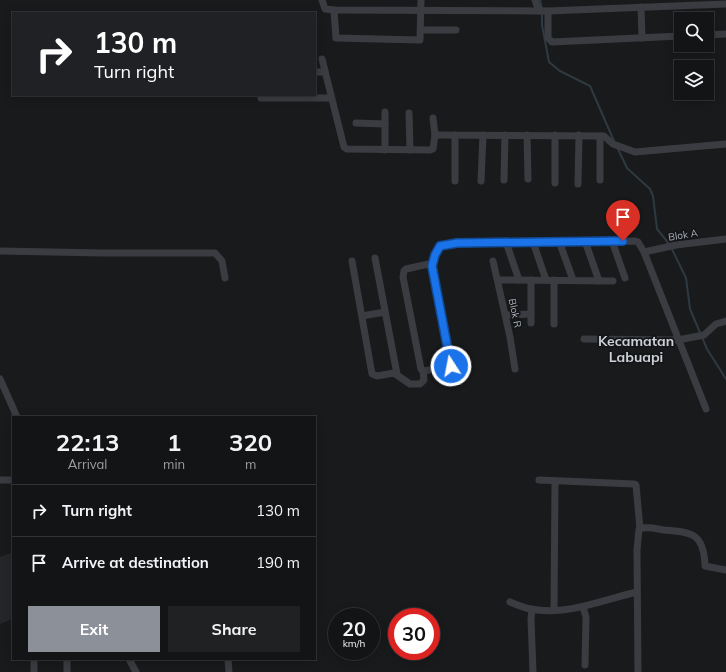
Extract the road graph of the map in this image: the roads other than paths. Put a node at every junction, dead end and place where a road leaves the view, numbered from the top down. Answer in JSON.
{"nodes":[{"id":1,"x":322,"y":0,"type":"edge"},
{"id":2,"x":421,"y":0,"type":"edge"},
{"id":3,"x":535,"y":0,"type":"edge"},
{"id":4,"x":726,"y":4,"type":"edge"},
{"id":5,"x":641,"y":8,"type":"junction"},
{"id":6,"x":334,"y":10,"type":"junction"},
{"id":7,"x":421,"y":11,"type":"junction"},
{"id":8,"x":544,"y":11,"type":"junction"},
{"id":9,"x":421,"y":30,"type":"junction"},
{"id":10,"x":456,"y":30,"type":"dead end"},
{"id":11,"x":726,"y":34,"type":"edge"},
{"id":12,"x":714,"y":35,"type":"edge"},
{"id":13,"x":674,"y":36,"type":"edge"},
{"id":14,"x":642,"y":38,"type":"junction"},
{"id":15,"x":322,"y":59,"type":"dead end"},
{"id":16,"x":316,"y":72,"type":"edge"},
{"id":17,"x":325,"y":72,"type":"junction"},
{"id":18,"x":261,"y":96,"type":"edge"},
{"id":19,"x":331,"y":98,"type":"junction"},
{"id":20,"x":385,"y":112,"type":"dead end"},
{"id":21,"x":409,"y":113,"type":"dead end"},
{"id":22,"x":433,"y":118,"type":"dead end"},
{"id":23,"x":356,"y":123,"type":"dead end"},
{"id":24,"x":385,"y":124,"type":"junction"},
{"id":25,"x":435,"y":135,"type":"junction"},
{"id":26,"x":455,"y":135,"type":"junction"},
{"id":27,"x":483,"y":135,"type":"junction"},
{"id":28,"x":504,"y":135,"type":"junction"},
{"id":29,"x":528,"y":135,"type":"junction"},
{"id":30,"x":555,"y":135,"type":"junction"},
{"id":31,"x":579,"y":135,"type":"junction"},
{"id":32,"x":600,"y":136,"type":"junction"},
{"id":33,"x":726,"y":144,"type":"edge"},
{"id":34,"x":385,"y":150,"type":"junction"},
{"id":35,"x":410,"y":150,"type":"junction"},
{"id":36,"x":528,"y":179,"type":"dead end"},
{"id":37,"x":504,"y":180,"type":"dead end"},
{"id":38,"x":600,"y":180,"type":"dead end"},
{"id":39,"x":455,"y":181,"type":"dead end"},
{"id":40,"x":481,"y":181,"type":"dead end"},
{"id":41,"x":555,"y":183,"type":"dead end"},
{"id":42,"x":578,"y":184,"type":"dead end"},
{"id":43,"x":726,"y":239,"type":"edge"},
{"id":44,"x":559,"y":241,"type":"junction"},
{"id":45,"x":612,"y":241,"type":"junction"},
{"id":46,"x":506,"y":242,"type":"junction"},
{"id":47,"x":533,"y":242,"type":"junction"},
{"id":48,"x":585,"y":242,"type":"junction"},
{"id":49,"x":0,"y":251,"type":"edge"},
{"id":50,"x":644,"y":252,"type":"junction"},
{"id":51,"x":375,"y":258,"type":"dead end"},
{"id":52,"x":352,"y":261,"type":"dead end"},
{"id":53,"x":493,"y":261,"type":"dead end"},
{"id":54,"x":433,"y":263,"type":"junction"},
{"id":55,"x":225,"y":278,"type":"dead end"},
{"id":56,"x":625,"y":278,"type":"dead end"},
{"id":57,"x":499,"y":280,"type":"junction"},
{"id":58,"x":519,"y":280,"type":"junction"},
{"id":59,"x":531,"y":280,"type":"junction"},
{"id":60,"x":550,"y":280,"type":"junction"},
{"id":61,"x":573,"y":280,"type":"junction"},
{"id":62,"x":599,"y":281,"type":"junction"},
{"id":63,"x":613,"y":281,"type":"dead end"},
{"id":64,"x":385,"y":312,"type":"junction"},
{"id":65,"x":531,"y":314,"type":"junction"},
{"id":66,"x":506,"y":315,"type":"junction"},
{"id":67,"x":362,"y":316,"type":"junction"},
{"id":68,"x":726,"y":321,"type":"edge"},
{"id":69,"x":530,"y":323,"type":"dead end"},
{"id":70,"x":554,"y":324,"type":"dead end"},
{"id":71,"x":584,"y":339,"type":"dead end"},
{"id":72,"x":678,"y":340,"type":"junction"},
{"id":73,"x":451,"y":366,"type":"junction"},
{"id":74,"x":515,"y":369,"type":"dead end"},
{"id":75,"x":423,"y":371,"type":"junction"},
{"id":76,"x":397,"y":374,"type":"junction"},
{"id":77,"x":453,"y":375,"type":"dead end"},
{"id":78,"x":0,"y":379,"type":"edge"},
{"id":79,"x":706,"y":409,"type":"dead end"},
{"id":80,"x":17,"y":416,"type":"edge"},
{"id":81,"x":0,"y":480,"type":"edge"},
{"id":82,"x":12,"y":480,"type":"edge"},
{"id":83,"x":539,"y":480,"type":"dead end"},
{"id":84,"x":555,"y":481,"type":"junction"},
{"id":85,"x":640,"y":529,"type":"junction"},
{"id":86,"x":726,"y":570,"type":"edge"},
{"id":87,"x":637,"y":592,"type":"junction"},
{"id":88,"x":510,"y":602,"type":"dead end"},
{"id":89,"x":584,"y":607,"type":"junction"},
{"id":90,"x":532,"y":610,"type":"junction"},
{"id":91,"x":554,"y":610,"type":"junction"},
{"id":92,"x":34,"y":660,"type":"edge"},
{"id":93,"x":67,"y":660,"type":"edge"},
{"id":94,"x":130,"y":660,"type":"edge"},
{"id":95,"x":228,"y":660,"type":"edge"},
{"id":96,"x":585,"y":665,"type":"dead end"},
{"id":97,"x":34,"y":672,"type":"edge"},
{"id":98,"x":67,"y":672,"type":"edge"},
{"id":99,"x":136,"y":672,"type":"edge"},
{"id":100,"x":229,"y":672,"type":"edge"},
{"id":101,"x":533,"y":672,"type":"edge"},
{"id":102,"x":638,"y":672,"type":"edge"}],
"edges":[{"from":1,"to":6,"type":"street"},
{"from":2,"to":7,"type":"street"},
{"from":3,"to":8,"type":"street"},
{"from":4,"to":5,"type":"street"},
{"from":5,"to":8,"type":"street"},
{"from":5,"to":14,"type":"street"},
{"from":6,"to":7,"type":"street"},
{"from":6,"to":9,"type":"street"},
{"from":7,"to":8,"type":"street"},
{"from":7,"to":9,"type":"street"},
{"from":8,"to":14,"type":"street"},
{"from":9,"to":10,"type":"street"},
{"from":11,"to":12,"type":"street"},
{"from":13,"to":14,"type":"street"},
{"from":15,"to":17,"type":"street"},
{"from":16,"to":17,"type":"street"},
{"from":17,"to":19,"type":"street"},
{"from":18,"to":19,"type":"street"},
{"from":19,"to":34,"type":"street"},
{"from":20,"to":24,"type":"street"},
{"from":21,"to":35,"type":"street"},
{"from":22,"to":25,"type":"street"},
{"from":23,"to":24,"type":"street"},
{"from":24,"to":34,"type":"street"},
{"from":25,"to":26,"type":"street"},
{"from":25,"to":35,"type":"street"},
{"from":26,"to":27,"type":"street"},
{"from":26,"to":39,"type":"street"},
{"from":27,"to":28,"type":"street"},
{"from":27,"to":40,"type":"street"},
{"from":28,"to":29,"type":"street"},
{"from":28,"to":37,"type":"street"},
{"from":29,"to":30,"type":"street"},
{"from":29,"to":36,"type":"street"},
{"from":30,"to":31,"type":"street"},
{"from":30,"to":41,"type":"street"},
{"from":31,"to":32,"type":"street"},
{"from":31,"to":42,"type":"street"},
{"from":32,"to":33,"type":"street"},
{"from":32,"to":38,"type":"street"},
{"from":34,"to":35,"type":"street"},
{"from":43,"to":50,"type":"street","name":"Blok A"},
{"from":44,"to":47,"type":"street"},
{"from":44,"to":48,"type":"street"},
{"from":44,"to":61,"type":"street"},
{"from":45,"to":48,"type":"street"},
{"from":45,"to":50,"type":"street"},
{"from":45,"to":56,"type":"street"},
{"from":46,"to":47,"type":"street"},
{"from":46,"to":54,"type":"street"},
{"from":46,"to":58,"type":"street"},
{"from":47,"to":60,"type":"street"},
{"from":48,"to":62,"type":"street"},
{"from":49,"to":55,"type":"street"},
{"from":50,"to":72,"type":"street"},
{"from":51,"to":64,"type":"street"},
{"from":52,"to":67,"type":"street"},
{"from":53,"to":57,"type":"street","name":"Blok R"},
{"from":54,"to":73,"type":"street"},
{"from":54,"to":75,"type":"street"},
{"from":57,"to":58,"type":"street"},
{"from":57,"to":66,"type":"street","name":"Blok R"},
{"from":58,"to":59,"type":"street"},
{"from":59,"to":60,"type":"street"},
{"from":59,"to":65,"type":"street"},
{"from":60,"to":61,"type":"street"},
{"from":60,"to":70,"type":"street"},
{"from":61,"to":62,"type":"street"},
{"from":62,"to":63,"type":"street"},
{"from":64,"to":67,"type":"street"},
{"from":64,"to":76,"type":"street"},
{"from":65,"to":66,"type":"street"},
{"from":65,"to":69,"type":"street"},
{"from":66,"to":74,"type":"street","name":"Blok R"},
{"from":67,"to":76,"type":"street"},
{"from":68,"to":72,"type":"street"},
{"from":71,"to":72,"type":"street"},
{"from":72,"to":79,"type":"street"},
{"from":73,"to":75,"type":"street"},
{"from":73,"to":77,"type":"street"},
{"from":75,"to":76,"type":"street"},
{"from":78,"to":80,"type":"street"},
{"from":81,"to":82,"type":"street"},
{"from":83,"to":84,"type":"street"},
{"from":84,"to":85,"type":"street"},
{"from":84,"to":91,"type":"street"},
{"from":85,"to":86,"type":"street"},
{"from":85,"to":87,"type":"street"},
{"from":87,"to":89,"type":"street"},
{"from":87,"to":102,"type":"street"},
{"from":88,"to":90,"type":"street"},
{"from":89,"to":91,"type":"street"},
{"from":89,"to":96,"type":"street"},
{"from":90,"to":91,"type":"street"},
{"from":90,"to":101,"type":"street"},
{"from":92,"to":97,"type":"street"},
{"from":93,"to":98,"type":"street"},
{"from":94,"to":99,"type":"street"},
{"from":95,"to":100,"type":"street"}]}
